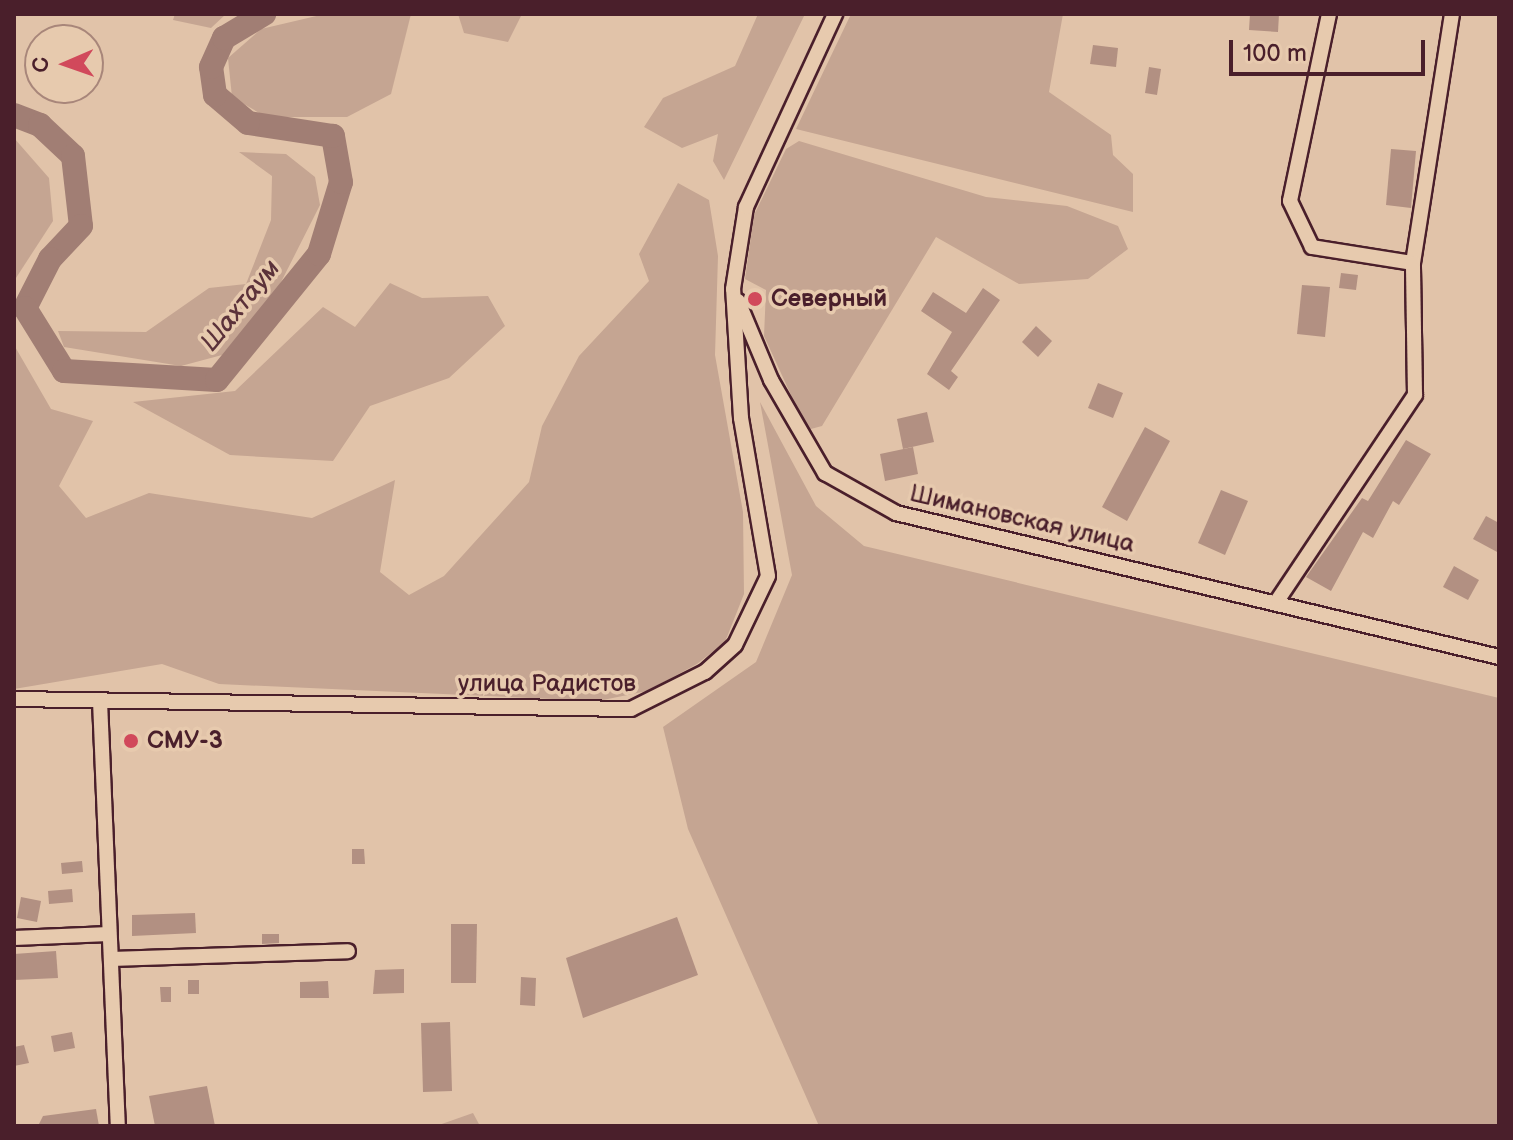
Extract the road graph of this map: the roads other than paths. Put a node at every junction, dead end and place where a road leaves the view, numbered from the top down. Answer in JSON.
{"nodes":[{"id":1,"x":835,"y":14,"type":"edge"},
{"id":2,"x":1329,"y":14,"type":"edge"},
{"id":3,"x":1452,"y":14,"type":"edge"},
{"id":4,"x":1413,"y":263,"type":"junction"},
{"id":5,"x":733,"y":289,"type":"junction"},
{"id":6,"x":1277,"y":601,"type":"junction"},
{"id":7,"x":1499,"y":657,"type":"edge"},
{"id":8,"x":14,"y":699,"type":"edge"},
{"id":9,"x":100,"y":701,"type":"junction"},
{"id":10,"x":109,"y":934,"type":"junction"},
{"id":11,"x":14,"y":938,"type":"edge"},
{"id":12,"x":348,"y":951,"type":"dead end"},
{"id":13,"x":111,"y":959,"type":"junction"},
{"id":14,"x":118,"y":1126,"type":"edge"}],
"edges":[{"from":1,"to":5,"type":"street","name":"улица Радистов"},
{"from":2,"to":4,"type":"street"},
{"from":3,"to":4,"type":"street"},
{"from":4,"to":6,"type":"street"},
{"from":5,"to":6,"type":"street","name":"Шимановская улица"},
{"from":5,"to":9,"type":"street","name":"улица Радистов"},
{"from":6,"to":7,"type":"street","name":"Шимановская улица"},
{"from":8,"to":9,"type":"street","name":"улица Радистов"},
{"from":9,"to":10,"type":"street"},
{"from":10,"to":11,"type":"street"},
{"from":10,"to":13,"type":"street"},
{"from":12,"to":13,"type":"street"},
{"from":13,"to":14,"type":"street"}]}
